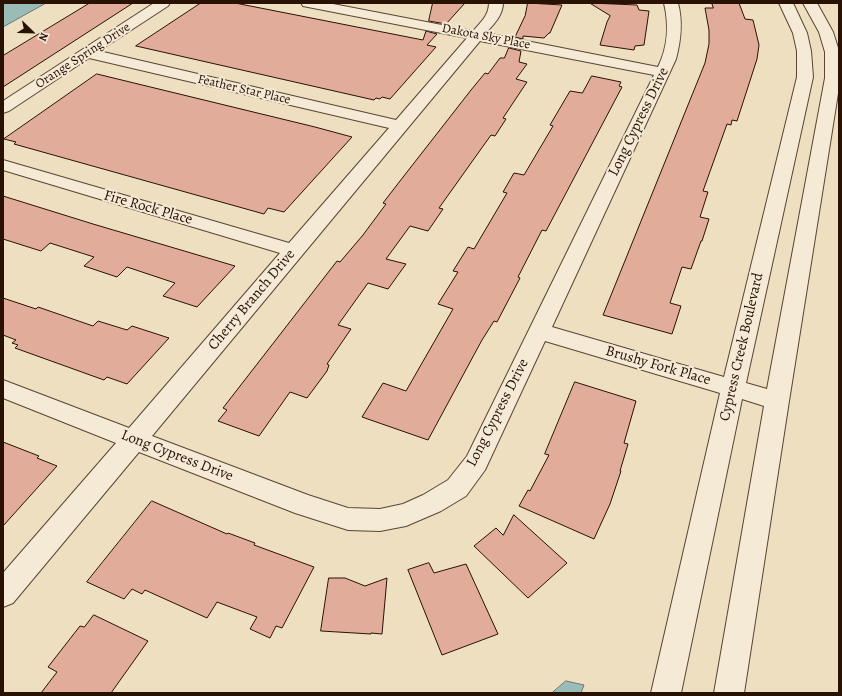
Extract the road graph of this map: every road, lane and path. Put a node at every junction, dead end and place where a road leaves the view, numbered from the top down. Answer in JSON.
{"nodes":[{"id":1,"x":163,"y":3,"type":"edge"},
{"id":2,"x":308,"y":3,"type":"edge"},
{"id":3,"x":496,"y":3,"type":"edge"},
{"id":4,"x":671,"y":3,"type":"edge"},
{"id":5,"x":786,"y":3,"type":"edge"},
{"id":6,"x":810,"y":3,"type":"edge"},
{"id":7,"x":477,"y":36,"type":"junction"},
{"id":8,"x":87,"y":53,"type":"junction"},
{"id":9,"x":663,"y":72,"type":"junction"},
{"id":10,"x":802,"y":90,"type":"junction"},
{"id":11,"x":835,"y":96,"type":"edge"},
{"id":12,"x":3,"y":108,"type":"edge"},
{"id":13,"x":400,"y":126,"type":"junction"},
{"id":14,"x":3,"y":165,"type":"edge"},
{"id":15,"x":294,"y":251,"type":"junction"},
{"id":16,"x":539,"y":331,"type":"junction"},
{"id":17,"x":733,"y":388,"type":"junction"},
{"id":18,"x":3,"y":389,"type":"edge"},
{"id":19,"x":777,"y":401,"type":"junction"},
{"id":20,"x":134,"y":440,"type":"junction"},
{"id":21,"x":3,"y":594,"type":"edge"},
{"id":22,"x":666,"y":693,"type":"edge"},
{"id":23,"x":729,"y":693,"type":"edge"}],
"edges":[{"from":1,"to":8,"type":"street","name":"Orange Spring Drive"},
{"from":2,"to":7,"type":"street","name":"Dakota Sky Place"},
{"from":3,"to":7,"type":"street","name":"Cherry Branch Drive"},
{"from":4,"to":9,"type":"street","name":"Long Cypress Drive"},
{"from":5,"to":10,"type":"street","name":"Cypress Creek Boulevard"},
{"from":6,"to":11,"type":"street"},
{"from":7,"to":9,"type":"street","name":"Dakota Sky Place"},
{"from":7,"to":13,"type":"street","name":"Cherry Branch Drive"},
{"from":8,"to":12,"type":"street","name":"Orange Spring Drive"},
{"from":8,"to":13,"type":"street","name":"Feather Star Place"},
{"from":9,"to":16,"type":"street","name":"Long Cypress Drive"},
{"from":10,"to":11,"type":"street"},
{"from":10,"to":17,"type":"street","name":"Cypress Creek Boulevard"},
{"from":11,"to":19,"type":"street"},
{"from":13,"to":15,"type":"street","name":"Cherry Branch Drive"},
{"from":14,"to":15,"type":"street","name":"Fire Rock Place"},
{"from":15,"to":20,"type":"street","name":"Cherry Branch Drive"},
{"from":16,"to":17,"type":"street","name":"Brushy Fork Place"},
{"from":16,"to":20,"type":"street","name":"Long Cypress Drive"},
{"from":17,"to":19,"type":"street","name":"Brushy Fork Place"},
{"from":17,"to":22,"type":"street","name":"Cypress Creek Boulevard"},
{"from":18,"to":20,"type":"street","name":"Long Cypress Drive"},
{"from":19,"to":23,"type":"street"},
{"from":20,"to":21,"type":"street","name":"Cherry Branch Drive"}]}
